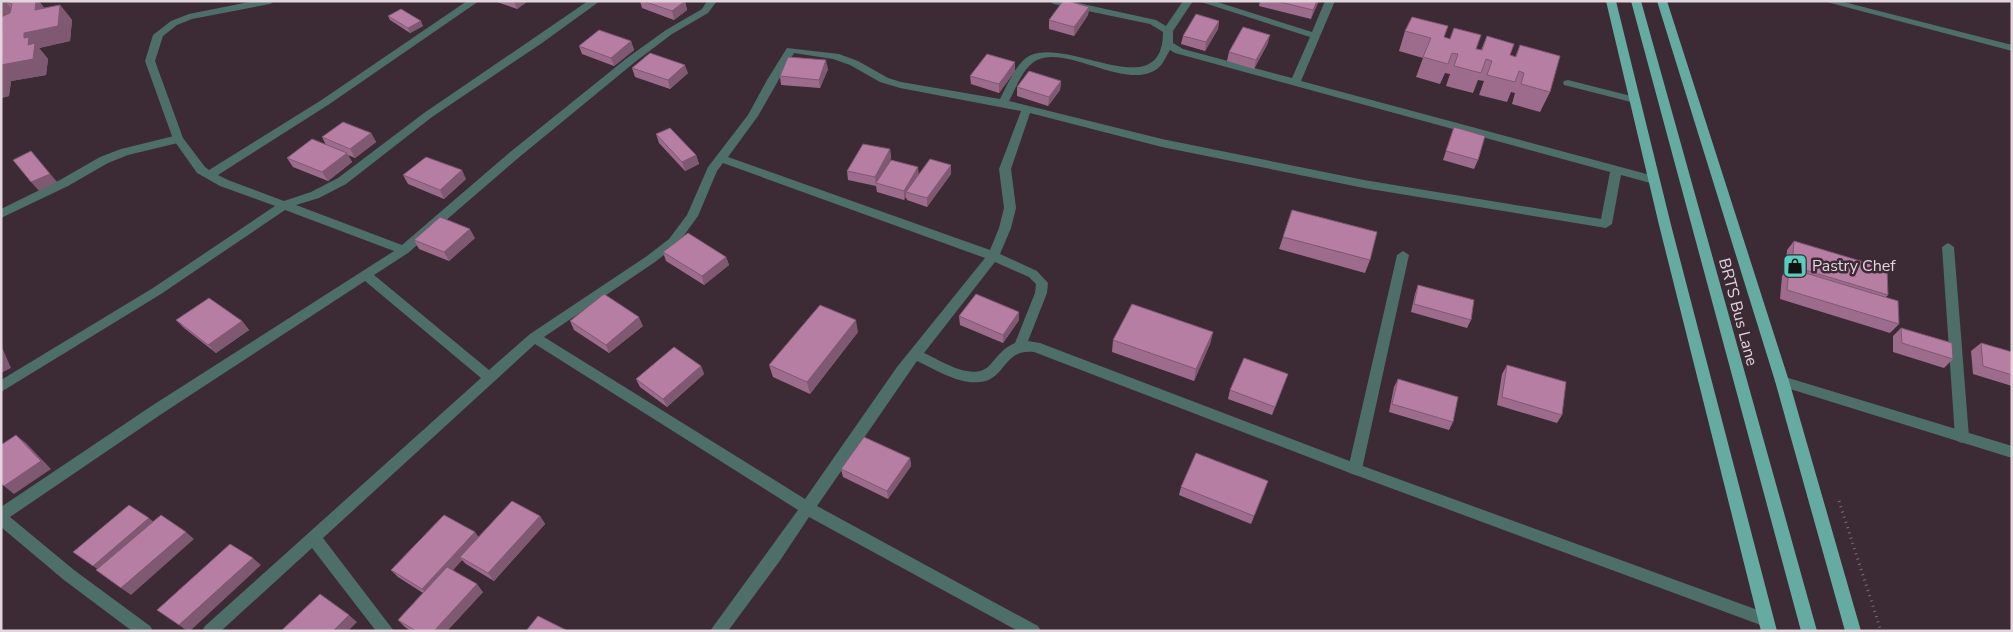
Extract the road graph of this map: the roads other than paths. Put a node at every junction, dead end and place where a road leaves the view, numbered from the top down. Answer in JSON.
{"nodes":[{"id":1,"x":270,"y":1,"type":"edge"},
{"id":2,"x":474,"y":1,"type":"edge"},
{"id":3,"x":595,"y":1,"type":"edge"},
{"id":4,"x":712,"y":1,"type":"edge"},
{"id":5,"x":1054,"y":1,"type":"edge"},
{"id":6,"x":1188,"y":1,"type":"edge"},
{"id":7,"x":1202,"y":1,"type":"edge"},
{"id":8,"x":1330,"y":1,"type":"edge"},
{"id":9,"x":1611,"y":1,"type":"edge"},
{"id":10,"x":1636,"y":1,"type":"edge"},
{"id":11,"x":1662,"y":1,"type":"edge"},
{"id":12,"x":1828,"y":1,"type":"edge"},
{"id":13,"x":1168,"y":31,"type":"junction"},
{"id":14,"x":1316,"y":36,"type":"junction"},
{"id":15,"x":1168,"y":44,"type":"junction"},
{"id":16,"x":2012,"y":48,"type":"edge"},
{"id":17,"x":1295,"y":83,"type":"junction"},
{"id":18,"x":1568,"y":83,"type":"dead end"},
{"id":19,"x":1635,"y":100,"type":"junction"},
{"id":20,"x":1003,"y":102,"type":"junction"},
{"id":21,"x":1027,"y":108,"type":"junction"},
{"id":22,"x":178,"y":139,"type":"junction"},
{"id":23,"x":721,"y":158,"type":"junction"},
{"id":24,"x":1616,"y":170,"type":"junction"},
{"id":25,"x":209,"y":175,"type":"junction"},
{"id":26,"x":1654,"y":180,"type":"junction"},
{"id":27,"x":285,"y":204,"type":"junction"},
{"id":28,"x":1,"y":214,"type":"edge"},
{"id":29,"x":1948,"y":247,"type":"dead end"},
{"id":30,"x":404,"y":250,"type":"junction"},
{"id":31,"x":1404,"y":255,"type":"dead end"},
{"id":32,"x":993,"y":256,"type":"junction"},
{"id":33,"x":366,"y":275,"type":"junction"},
{"id":34,"x":534,"y":337,"type":"junction"},
{"id":35,"x":1020,"y":346,"type":"junction"},
{"id":36,"x":916,"y":355,"type":"junction"},
{"id":37,"x":489,"y":377,"type":"junction"},
{"id":38,"x":1782,"y":381,"type":"junction"},
{"id":39,"x":1,"y":387,"type":"edge"},
{"id":40,"x":1962,"y":436,"type":"junction"},
{"id":41,"x":2012,"y":452,"type":"edge"},
{"id":42,"x":1355,"y":469,"type":"junction"},
{"id":43,"x":807,"y":508,"type":"junction"},
{"id":44,"x":1,"y":516,"type":"edge"},
{"id":45,"x":313,"y":536,"type":"junction"},
{"id":46,"x":1767,"y":625,"type":"edge"},
{"id":47,"x":146,"y":631,"type":"edge"},
{"id":48,"x":210,"y":631,"type":"edge"},
{"id":49,"x":386,"y":631,"type":"edge"},
{"id":50,"x":718,"y":631,"type":"edge"},
{"id":51,"x":1033,"y":631,"type":"edge"},
{"id":52,"x":1809,"y":631,"type":"edge"},
{"id":53,"x":1853,"y":631,"type":"edge"}],
"edges":[{"from":1,"to":22,"type":"street"},
{"from":2,"to":25,"type":"street"},
{"from":3,"to":27,"type":"street"},
{"from":4,"to":30,"type":"street"},
{"from":5,"to":13,"type":"street"},
{"from":6,"to":13,"type":"street"},
{"from":7,"to":14,"type":"street"},
{"from":8,"to":14,"type":"street"},
{"from":9,"to":19,"type":"main road"},
{"from":10,"to":52,"type":"main road","name":"BRTS Bus Lane"},
{"from":11,"to":38,"type":"main road"},
{"from":12,"to":16,"type":"street"},
{"from":13,"to":15,"type":"street"},
{"from":14,"to":17,"type":"street"},
{"from":15,"to":17,"type":"street"},
{"from":15,"to":20,"type":"street"},
{"from":17,"to":24,"type":"street"},
{"from":18,"to":19,"type":"street"},
{"from":19,"to":26,"type":"main road"},
{"from":20,"to":21,"type":"street"},
{"from":20,"to":23,"type":"street"},
{"from":21,"to":24,"type":"street"},
{"from":21,"to":32,"type":"street"},
{"from":22,"to":25,"type":"street"},
{"from":22,"to":28,"type":"street"},
{"from":23,"to":32,"type":"street"},
{"from":23,"to":34,"type":"street"},
{"from":24,"to":26,"type":"street"},
{"from":25,"to":27,"type":"street"},
{"from":26,"to":46,"type":"main road"},
{"from":27,"to":30,"type":"street"},
{"from":27,"to":39,"type":"street"},
{"from":29,"to":40,"type":"street"},
{"from":30,"to":33,"type":"street"},
{"from":31,"to":42,"type":"street"},
{"from":32,"to":35,"type":"street"},
{"from":32,"to":36,"type":"street"},
{"from":33,"to":37,"type":"street"},
{"from":33,"to":44,"type":"street"},
{"from":34,"to":37,"type":"street"},
{"from":34,"to":43,"type":"street"},
{"from":35,"to":36,"type":"street"},
{"from":35,"to":42,"type":"street"},
{"from":36,"to":43,"type":"street"},
{"from":37,"to":45,"type":"street"},
{"from":38,"to":40,"type":"street"},
{"from":38,"to":53,"type":"main road"},
{"from":40,"to":41,"type":"street"},
{"from":42,"to":46,"type":"street"},
{"from":43,"to":50,"type":"street"},
{"from":43,"to":51,"type":"street"},
{"from":44,"to":47,"type":"street"},
{"from":45,"to":48,"type":"street"},
{"from":45,"to":49,"type":"street"}]}
